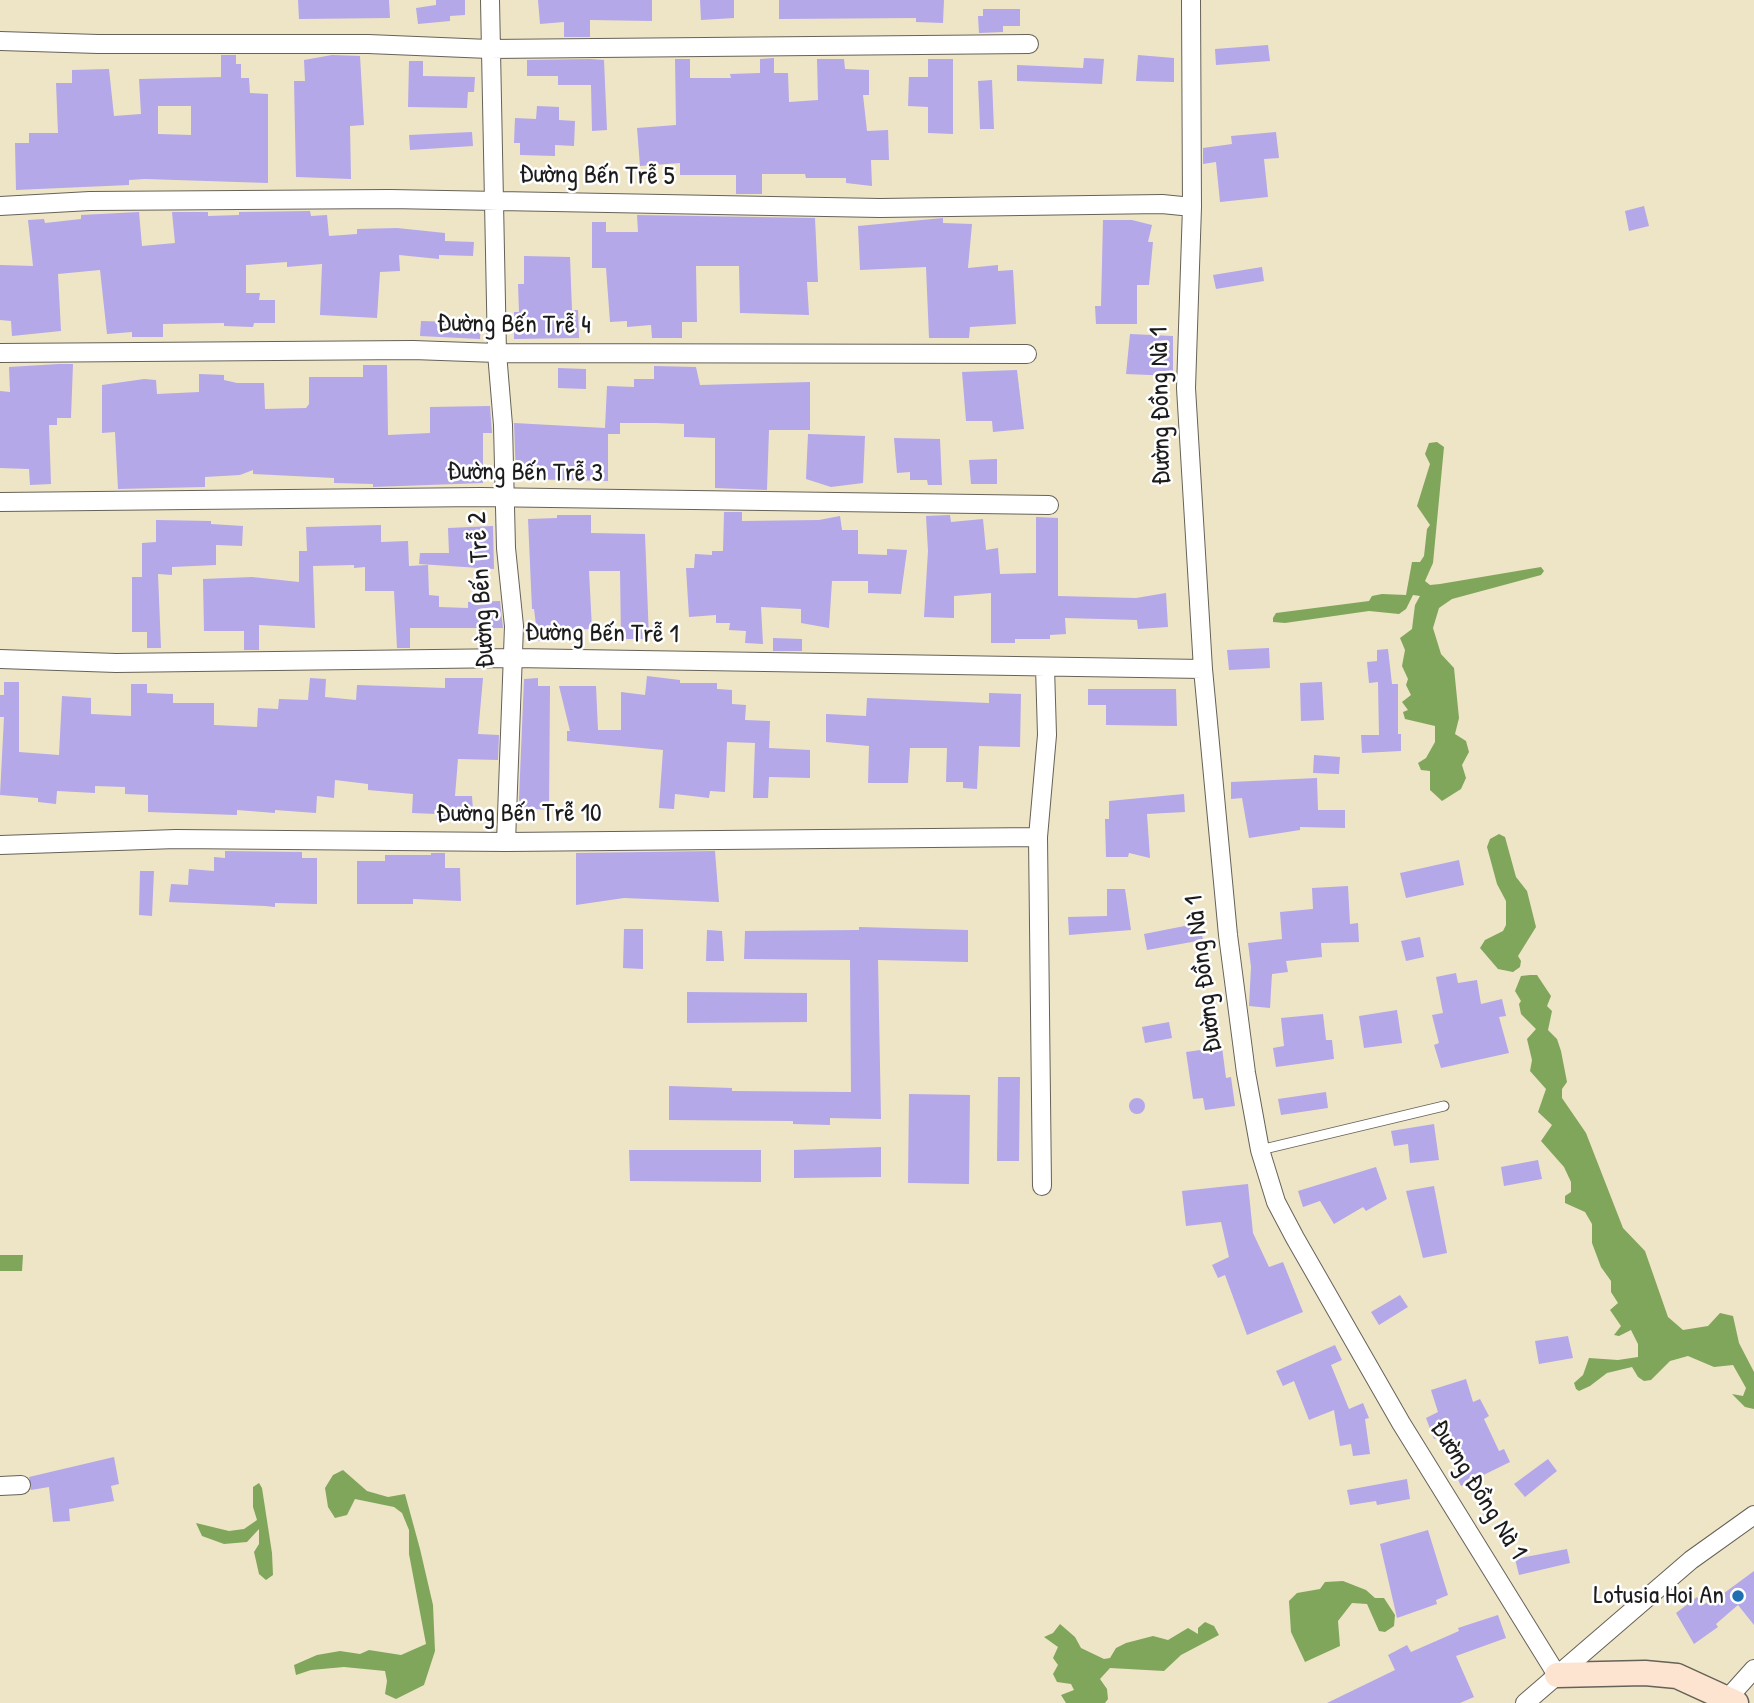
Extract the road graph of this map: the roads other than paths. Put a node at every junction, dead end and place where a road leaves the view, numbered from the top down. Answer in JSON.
{"nodes":[{"id":1,"x":490,"y":0,"type":"edge"},
{"id":2,"x":1191,"y":0,"type":"edge"},
{"id":3,"x":0,"y":41,"type":"edge"},
{"id":4,"x":1029,"y":44,"type":"dead end"},
{"id":5,"x":489,"y":49,"type":"junction"},
{"id":6,"x":493,"y":199,"type":"junction"},
{"id":7,"x":0,"y":206,"type":"edge"},
{"id":8,"x":1192,"y":207,"type":"junction"},
{"id":9,"x":0,"y":353,"type":"edge"},
{"id":10,"x":497,"y":353,"type":"junction"},
{"id":11,"x":1027,"y":354,"type":"dead end"},
{"id":12,"x":503,"y":499,"type":"junction"},
{"id":13,"x":0,"y":502,"type":"edge"},
{"id":14,"x":1049,"y":505,"type":"dead end"},
{"id":15,"x":514,"y":658,"type":"junction"},
{"id":16,"x":0,"y":659,"type":"edge"},
{"id":17,"x":1045,"y":667,"type":"junction"},
{"id":18,"x":1203,"y":669,"type":"junction"},
{"id":19,"x":1038,"y":837,"type":"junction"},
{"id":20,"x":506,"y":842,"type":"junction"},
{"id":21,"x":0,"y":845,"type":"edge"},
{"id":22,"x":1444,"y":1106,"type":"dead end"},
{"id":23,"x":1260,"y":1150,"type":"junction"},
{"id":24,"x":1042,"y":1186,"type":"dead end"},
{"id":25,"x":21,"y":1485,"type":"dead end"},
{"id":26,"x":0,"y":1486,"type":"edge"},
{"id":27,"x":1752,"y":1517,"type":"edge"},
{"id":28,"x":1754,"y":1668,"type":"edge"},
{"id":29,"x":1557,"y":1675,"type":"junction"},
{"id":30,"x":1732,"y":1700,"type":"edge"},
{"id":31,"x":1525,"y":1703,"type":"edge"}],
"edges":[{"from":1,"to":5,"type":"street","name":"Đường Bến Trễ 2"},
{"from":2,"to":8,"type":"street","name":"Đường Đồng Nà 1"},
{"from":3,"to":5,"type":"street"},
{"from":4,"to":5,"type":"street"},
{"from":5,"to":6,"type":"street","name":"Đường Bến Trễ 2"},
{"from":6,"to":7,"type":"street","name":"Đường Bến Trễ 5"},
{"from":6,"to":8,"type":"street","name":"Đường Bến Trễ 5"},
{"from":6,"to":10,"type":"street","name":"Đường Bến Trễ 2"},
{"from":8,"to":18,"type":"street","name":"Đường Đồng Nà 1"},
{"from":9,"to":10,"type":"street","name":"Đường Bến Trễ 4"},
{"from":10,"to":11,"type":"street","name":"Đường Bến Trễ 4"},
{"from":10,"to":12,"type":"street","name":"Đường Bến Trễ 2"},
{"from":12,"to":13,"type":"street","name":"Đường Bến Trễ 3"},
{"from":12,"to":14,"type":"street","name":"Đường Bến Trễ 3"},
{"from":12,"to":15,"type":"street","name":"Đường Bến Trễ 2"},
{"from":15,"to":16,"type":"street","name":"Đường Bến Trễ 1"},
{"from":15,"to":17,"type":"street","name":"Đường Bến Trễ 1"},
{"from":15,"to":20,"type":"street","name":"Đường Bến Trễ 2"},
{"from":17,"to":18,"type":"street","name":"Đường Bến Trễ 1"},
{"from":17,"to":19,"type":"street"},
{"from":18,"to":23,"type":"street","name":"Đường Đồng Nà 1"},
{"from":19,"to":20,"type":"street","name":"Đường Bến Trễ 10"},
{"from":19,"to":24,"type":"street"},
{"from":20,"to":21,"type":"street","name":"Đường Bến Trễ 10"},
{"from":22,"to":23,"type":"lane"},
{"from":23,"to":29,"type":"street","name":"Đường Đồng Nà 1"},
{"from":25,"to":26,"type":"street"},
{"from":27,"to":29,"type":"street"},
{"from":28,"to":30,"type":"street"},
{"from":29,"to":30,"type":"street"},
{"from":29,"to":31,"type":"street"}]}
